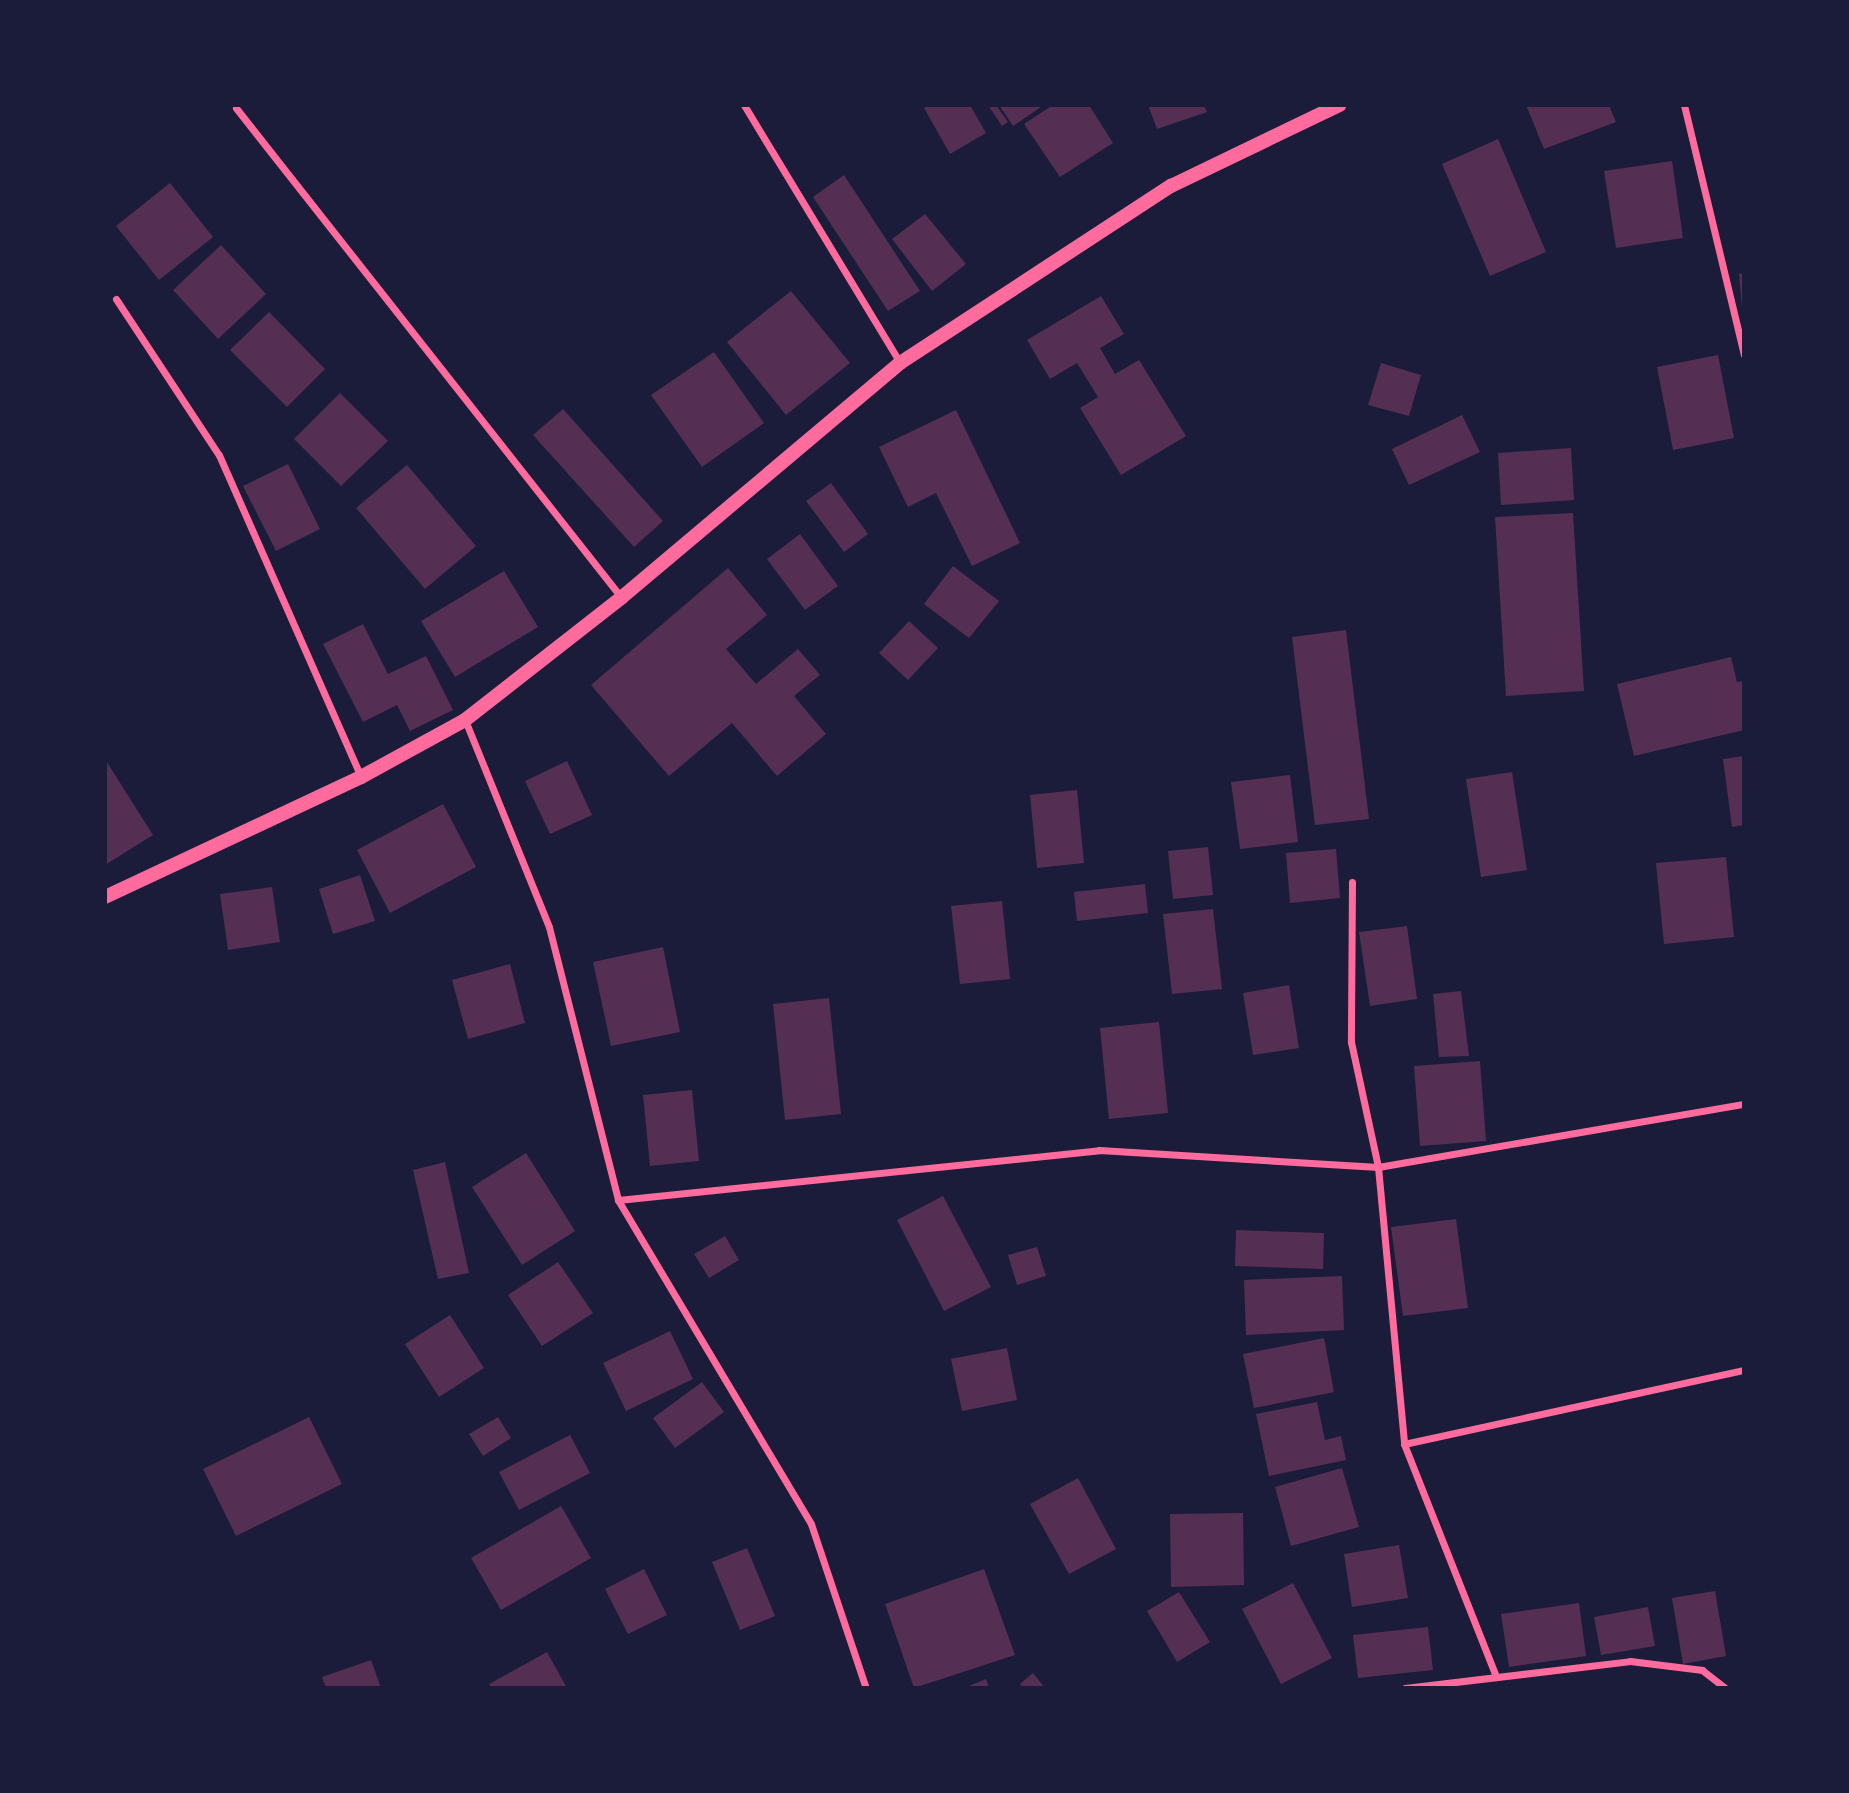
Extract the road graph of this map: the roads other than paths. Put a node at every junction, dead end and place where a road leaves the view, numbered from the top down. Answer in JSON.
{"nodes":[{"id":1,"x":744,"y":105,"type":"edge"},
{"id":2,"x":1339,"y":105,"type":"edge"},
{"id":3,"x":1684,"y":105,"type":"edge"},
{"id":4,"x":236,"y":108,"type":"dead end"},
{"id":5,"x":116,"y":299,"type":"dead end"},
{"id":6,"x":1744,"y":355,"type":"edge"},
{"id":7,"x":900,"y":363,"type":"junction"},
{"id":8,"x":621,"y":598,"type":"junction"},
{"id":9,"x":465,"y":720,"type":"junction"},
{"id":10,"x":360,"y":777,"type":"junction"},
{"id":11,"x":1352,"y":882,"type":"dead end"},
{"id":12,"x":105,"y":897,"type":"edge"},
{"id":13,"x":1744,"y":1104,"type":"edge"},
{"id":14,"x":1378,"y":1167,"type":"junction"},
{"id":15,"x":618,"y":1200,"type":"junction"},
{"id":16,"x":1744,"y":1370,"type":"edge"},
{"id":17,"x":1404,"y":1444,"type":"junction"},
{"id":18,"x":1496,"y":1676,"type":"junction"},
{"id":19,"x":866,"y":1688,"type":"edge"},
{"id":20,"x":1405,"y":1688,"type":"edge"},
{"id":21,"x":1725,"y":1688,"type":"edge"}],
"edges":[{"from":1,"to":7,"type":"street"},
{"from":2,"to":7,"type":"main road"},
{"from":3,"to":6,"type":"street"},
{"from":4,"to":8,"type":"street"},
{"from":5,"to":10,"type":"street"},
{"from":7,"to":8,"type":"main road"},
{"from":8,"to":9,"type":"main road"},
{"from":9,"to":10,"type":"main road"},
{"from":9,"to":15,"type":"street"},
{"from":10,"to":12,"type":"main road"},
{"from":11,"to":14,"type":"street"},
{"from":13,"to":14,"type":"street"},
{"from":14,"to":15,"type":"street"},
{"from":14,"to":17,"type":"street"},
{"from":15,"to":19,"type":"street"},
{"from":16,"to":17,"type":"street"},
{"from":17,"to":18,"type":"street"},
{"from":18,"to":20,"type":"street"},
{"from":18,"to":21,"type":"street"}]}
